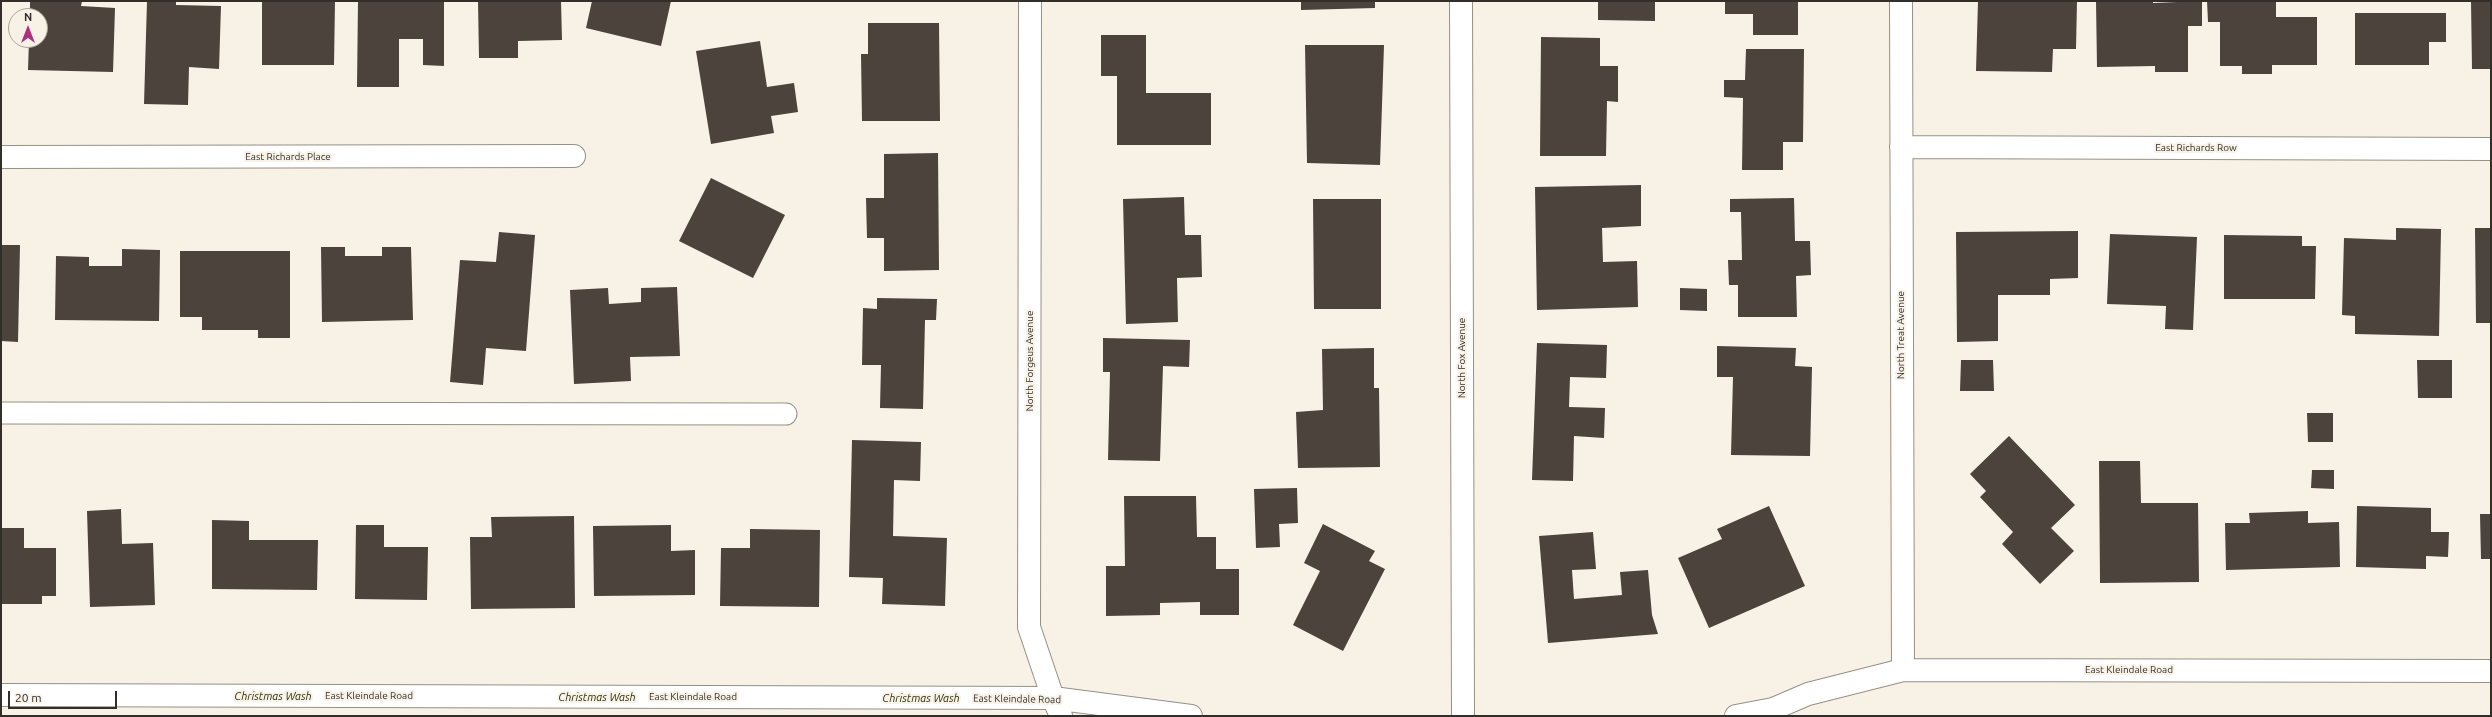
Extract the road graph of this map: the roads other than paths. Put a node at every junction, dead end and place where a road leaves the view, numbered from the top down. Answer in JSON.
{"nodes":[{"id":1,"x":1030,"y":1,"type":"edge"},
{"id":2,"x":1461,"y":1,"type":"edge"},
{"id":3,"x":1901,"y":1,"type":"edge"},
{"id":4,"x":1901,"y":147,"type":"junction"},
{"id":5,"x":2491,"y":149,"type":"edge"},
{"id":6,"x":574,"y":156,"type":"dead end"},
{"id":7,"x":1,"y":157,"type":"edge"},
{"id":8,"x":1,"y":413,"type":"edge"},
{"id":9,"x":786,"y":414,"type":"dead end"},
{"id":10,"x":1903,"y":670,"type":"junction"},
{"id":11,"x":2491,"y":671,"type":"edge"},
{"id":12,"x":1,"y":695,"type":"edge"},
{"id":13,"x":1057,"y":707,"type":"edge"},
{"id":14,"x":1768,"y":713,"type":"edge"},
{"id":15,"x":1191,"y":716,"type":"edge"},
{"id":16,"x":1463,"y":716,"type":"edge"},
{"id":17,"x":1736,"y":716,"type":"edge"}],
"edges":[{"from":1,"to":13,"type":"street","name":"North Forgeus Avenue"},
{"from":2,"to":16,"type":"street","name":"North Fox Avenue"},
{"from":3,"to":4,"type":"street","name":"North Treat Avenue"},
{"from":4,"to":5,"type":"street","name":"East Richards Row"},
{"from":4,"to":10,"type":"street","name":"North Treat Avenue"},
{"from":6,"to":7,"type":"street","name":"East Richards Place"},
{"from":8,"to":9,"type":"lane"},
{"from":10,"to":11,"type":"street","name":"East Kleindale Road"},
{"from":10,"to":14,"type":"street","name":"East Kleindale Road"},
{"from":12,"to":13,"type":"street","name":"East Kleindale Road"},
{"from":13,"to":15,"type":"street","name":"East Kleindale Road"},
{"from":14,"to":17,"type":"street","name":"East Kleindale Road"}]}
